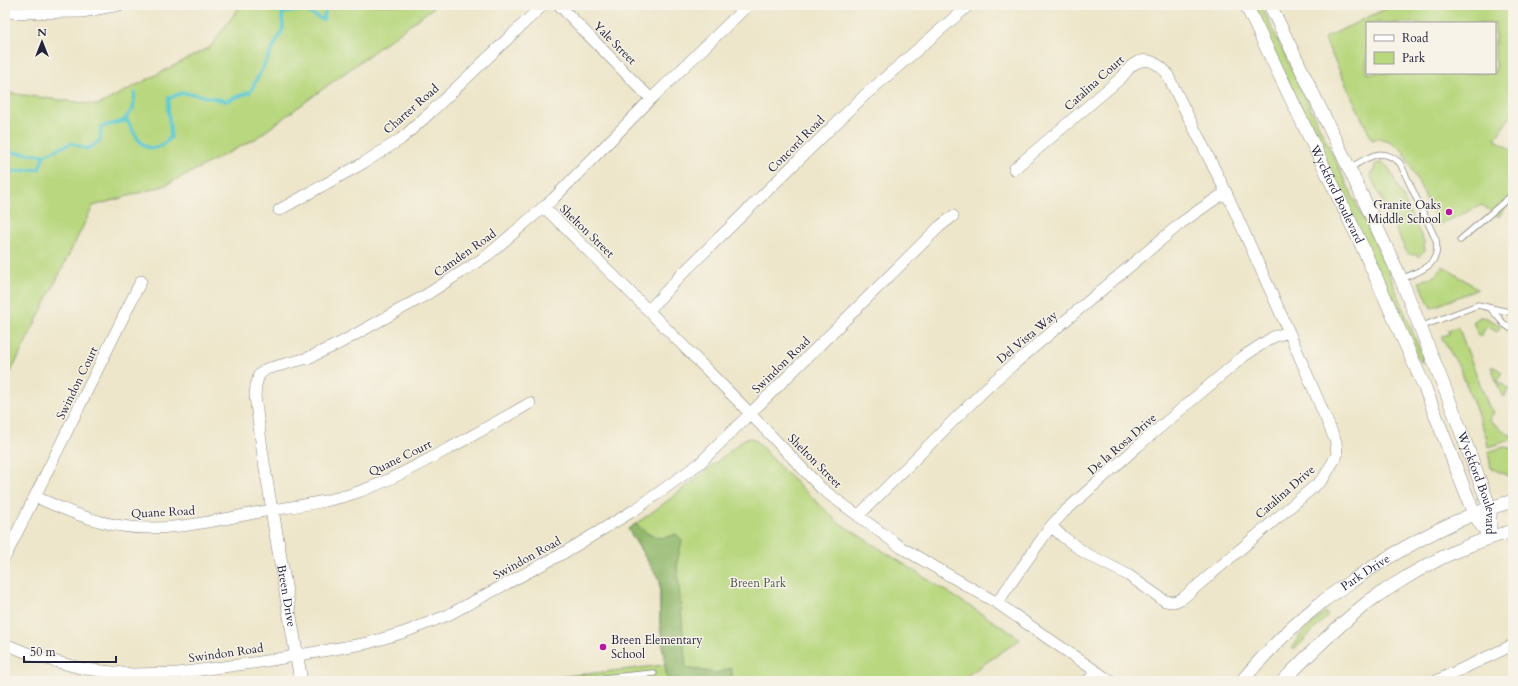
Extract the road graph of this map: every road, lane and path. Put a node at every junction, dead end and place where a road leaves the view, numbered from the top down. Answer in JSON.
{"nodes":[{"id":1,"x":119,"y":5,"type":"edge"},
{"id":2,"x":543,"y":5,"type":"edge"},
{"id":3,"x":559,"y":5,"type":"edge"},
{"id":4,"x":748,"y":5,"type":"edge"},
{"id":5,"x":969,"y":5,"type":"edge"},
{"id":6,"x":1246,"y":5,"type":"edge"},
{"id":7,"x":1270,"y":5,"type":"edge"},
{"id":8,"x":5,"y":13,"type":"edge"},
{"id":9,"x":651,"y":99,"type":"junction"},
{"id":10,"x":1349,"y":168,"type":"junction"},
{"id":11,"x":1014,"y":169,"type":"dead end"},
{"id":12,"x":1226,"y":192,"type":"junction"},
{"id":13,"x":1513,"y":194,"type":"edge"},
{"id":14,"x":544,"y":207,"type":"junction"},
{"id":15,"x":279,"y":210,"type":"dead end"},
{"id":16,"x":953,"y":216,"type":"dead end"},
{"id":17,"x":1460,"y":240,"type":"dead end"},
{"id":18,"x":1401,"y":279,"type":"junction"},
{"id":19,"x":141,"y":281,"type":"dead end"},
{"id":20,"x":1491,"y":309,"type":"junction"},
{"id":21,"x":649,"y":310,"type":"junction"},
{"id":22,"x":1513,"y":313,"type":"edge"},
{"id":23,"x":1420,"y":327,"type":"junction"},
{"id":24,"x":1513,"y":330,"type":"edge"},
{"id":25,"x":1289,"y":332,"type":"junction"},
{"id":26,"x":530,"y":403,"type":"dead end"},
{"id":27,"x":750,"y":413,"type":"junction"},
{"id":28,"x":36,"y":497,"type":"junction"},
{"id":29,"x":1513,"y":501,"type":"edge"},
{"id":30,"x":1490,"y":508,"type":"junction"},
{"id":31,"x":272,"y":510,"type":"junction"},
{"id":32,"x":1474,"y":514,"type":"junction"},
{"id":33,"x":858,"y":516,"type":"junction"},
{"id":34,"x":1051,"y":526,"type":"junction"},
{"id":35,"x":1513,"y":531,"type":"edge"},
{"id":36,"x":1490,"y":537,"type":"junction"},
{"id":37,"x":5,"y":557,"type":"edge"},
{"id":38,"x":997,"y":603,"type":"junction"},
{"id":39,"x":5,"y":644,"type":"edge"},
{"id":40,"x":1513,"y":645,"type":"edge"},
{"id":41,"x":297,"y":654,"type":"junction"},
{"id":42,"x":654,"y":673,"type":"dead end"},
{"id":43,"x":1097,"y":673,"type":"junction"},
{"id":44,"x":301,"y":681,"type":"edge"},
{"id":45,"x":572,"y":681,"type":"edge"},
{"id":46,"x":1087,"y":681,"type":"edge"},
{"id":47,"x":1110,"y":681,"type":"edge"},
{"id":48,"x":1242,"y":681,"type":"edge"},
{"id":49,"x":1283,"y":681,"type":"edge"},
{"id":50,"x":1436,"y":681,"type":"edge"}],
"edges":[{"from":1,"to":8,"type":"street"},
{"from":2,"to":15,"type":"street","name":"Charter Road"},
{"from":3,"to":9,"type":"street","name":"Yale Street"},
{"from":4,"to":9,"type":"street","name":"Camden Road"},
{"from":5,"to":21,"type":"street","name":"Concord Road"},
{"from":6,"to":32,"type":"street","name":"Wyckford Boulevard"},
{"from":7,"to":10,"type":"street","name":"Wyckford Boulevard"},
{"from":9,"to":14,"type":"street","name":"Camden Road"},
{"from":10,"to":18,"type":"street","name":"Wyckford Boulevard"},
{"from":10,"to":18,"type":"lane"},
{"from":11,"to":12,"type":"street","name":"Catalina Court"},
{"from":12,"to":25,"type":"street","name":"Catalina Drive"},
{"from":12,"to":33,"type":"street","name":"Del Vista Way"},
{"from":13,"to":17,"type":"lane"},
{"from":14,"to":21,"type":"street","name":"Shelton Street"},
{"from":14,"to":31,"type":"street","name":"Camden Road"},
{"from":16,"to":27,"type":"street","name":"Swindon Road"},
{"from":18,"to":23,"type":"street","name":"Wyckford Boulevard"},
{"from":19,"to":28,"type":"street","name":"Swindon Court"},
{"from":20,"to":22,"type":"lane"},
{"from":20,"to":23,"type":"lane"},
{"from":20,"to":24,"type":"lane"},
{"from":21,"to":27,"type":"street","name":"Shelton Street"},
{"from":23,"to":30,"type":"street","name":"Wyckford Boulevard"},
{"from":25,"to":34,"type":"street","name":"De la Rosa Drive"},
{"from":25,"to":34,"type":"street","name":"Catalina Drive"},
{"from":26,"to":31,"type":"street","name":"Quane Court"},
{"from":27,"to":33,"type":"street","name":"Shelton Street"},
{"from":27,"to":41,"type":"street","name":"Swindon Road"},
{"from":28,"to":31,"type":"street","name":"Quane Road"},
{"from":28,"to":37,"type":"street"},
{"from":29,"to":30,"type":"street","name":"Park Drive"},
{"from":30,"to":32,"type":"street","name":"Park Drive"},
{"from":30,"to":36,"type":"street","name":"Wyckford Boulevard"},
{"from":31,"to":41,"type":"street","name":"Breen Drive"},
{"from":32,"to":36,"type":"street","name":"Wyckford Boulevard"},
{"from":32,"to":48,"type":"street","name":"Park Drive"},
{"from":33,"to":38,"type":"street","name":"Shelton Street"},
{"from":34,"to":38,"type":"street","name":"De la Rosa Drive"},
{"from":35,"to":36,"type":"street"},
{"from":36,"to":49,"type":"street"},
{"from":38,"to":43,"type":"street","name":"Shelton Street"},
{"from":39,"to":41,"type":"street","name":"Swindon Road"},
{"from":40,"to":50,"type":"street"},
{"from":41,"to":44,"type":"street","name":"Breen Drive"},
{"from":42,"to":45,"type":"lane"},
{"from":43,"to":46,"type":"street"},
{"from":43,"to":47,"type":"street","name":"Shelton Street"}]}
